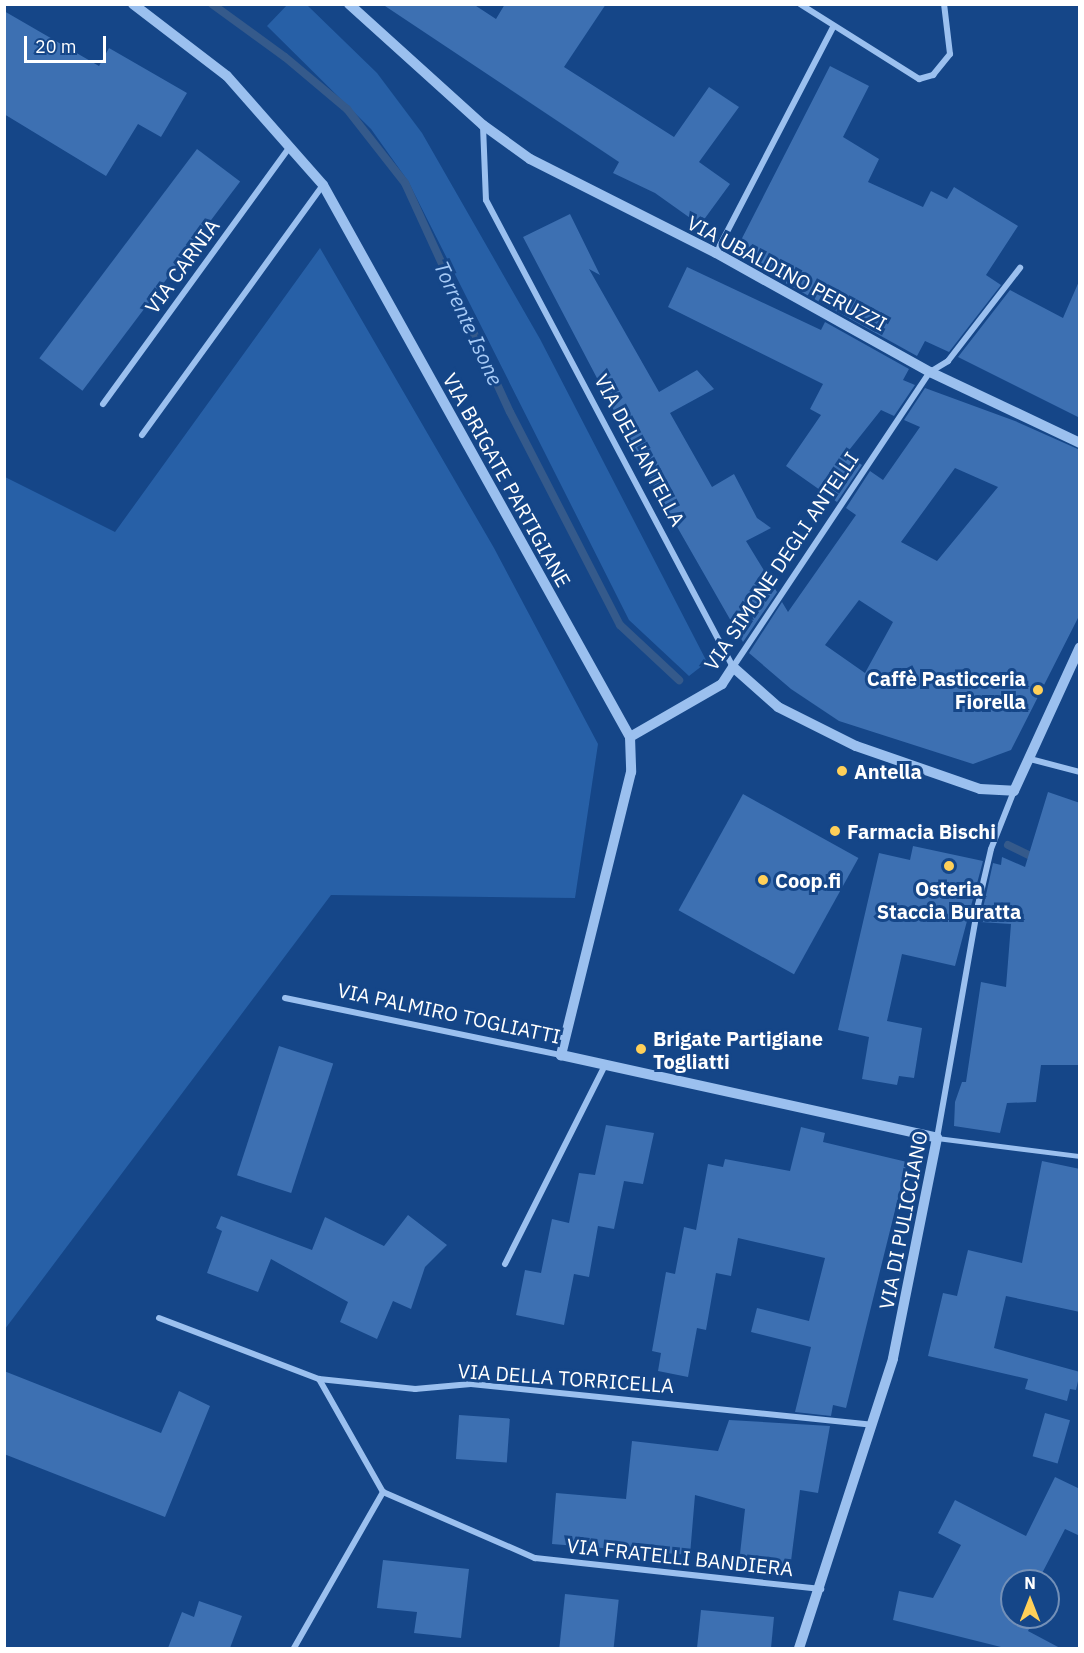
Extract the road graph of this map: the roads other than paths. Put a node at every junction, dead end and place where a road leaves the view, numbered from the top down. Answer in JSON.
{"nodes":[{"id":1,"x":133,"y":4,"type":"edge"},
{"id":2,"x":349,"y":4,"type":"edge"},
{"id":3,"x":800,"y":4,"type":"edge"},
{"id":4,"x":944,"y":4,"type":"edge"},
{"id":5,"x":833,"y":27,"type":"junction"},
{"id":6,"x":483,"y":125,"type":"junction"},
{"id":7,"x":289,"y":148,"type":"junction"},
{"id":8,"x":323,"y":185,"type":"junction"},
{"id":9,"x":716,"y":253,"type":"junction"},
{"id":10,"x":1020,"y":268,"type":"dead end"},
{"id":11,"x":930,"y":372,"type":"junction"},
{"id":12,"x":103,"y":404,"type":"dead end"},
{"id":13,"x":142,"y":435,"type":"dead end"},
{"id":14,"x":1080,"y":443,"type":"edge"},
{"id":15,"x":1080,"y":647,"type":"edge"},
{"id":16,"x":733,"y":667,"type":"junction"},
{"id":17,"x":630,"y":737,"type":"junction"},
{"id":18,"x":1029,"y":759,"type":"junction"},
{"id":19,"x":1080,"y":772,"type":"edge"},
{"id":20,"x":1014,"y":791,"type":"junction"},
{"id":21,"x":285,"y":998,"type":"dead end"},
{"id":22,"x":561,"y":1055,"type":"junction"},
{"id":23,"x":605,"y":1065,"type":"junction"},
{"id":24,"x":937,"y":1138,"type":"junction"},
{"id":25,"x":1080,"y":1156,"type":"edge"},
{"id":26,"x":505,"y":1264,"type":"dead end"},
{"id":27,"x":159,"y":1318,"type":"dead end"},
{"id":28,"x":319,"y":1379,"type":"junction"},
{"id":29,"x":872,"y":1425,"type":"junction"},
{"id":30,"x":383,"y":1492,"type":"junction"},
{"id":31,"x":821,"y":1589,"type":"junction"},
{"id":32,"x":294,"y":1648,"type":"edge"},
{"id":33,"x":800,"y":1648,"type":"edge"}],
"edges":[{"from":1,"to":7,"type":"street","name":"VIA BRIGATE PARTIGIANE"},
{"from":2,"to":6,"type":"street"},
{"from":3,"to":5,"type":"street"},
{"from":4,"to":5,"type":"street"},
{"from":5,"to":9,"type":"street"},
{"from":6,"to":9,"type":"street","name":"VIA UBALDINO PERUZZI"},
{"from":6,"to":16,"type":"street","name":"VIA DELL'ANTELLA"},
{"from":7,"to":8,"type":"street","name":"VIA BRIGATE PARTIGIANE"},
{"from":7,"to":12,"type":"street","name":"VIA CARNIA"},
{"from":8,"to":13,"type":"street"},
{"from":8,"to":17,"type":"street","name":"VIA BRIGATE PARTIGIANE"},
{"from":9,"to":11,"type":"street","name":"VIA UBALDINO PERUZZI"},
{"from":10,"to":11,"type":"street","name":"VIA SIMONE DEGLI ANTELLI"},
{"from":11,"to":14,"type":"street","name":"VIA UBALDINO PERUZZI"},
{"from":11,"to":16,"type":"street","name":"VIA SIMONE DEGLI ANTELLI"},
{"from":15,"to":18,"type":"street"},
{"from":16,"to":17,"type":"street","name":"VIA SIMONE DEGLI ANTELLI"},
{"from":16,"to":20,"type":"street","name":"VIA DELL'ANTELLA"},
{"from":17,"to":22,"type":"street","name":"VIA BRIGATE PARTIGIANE"},
{"from":18,"to":19,"type":"street"},
{"from":18,"to":20,"type":"street"},
{"from":20,"to":24,"type":"street","name":"VIA DI PULICCIANO"},
{"from":21,"to":22,"type":"street","name":"VIA PALMIRO TOGLIATTI"},
{"from":22,"to":23,"type":"street","name":"VIA PALMIRO TOGLIATTI"},
{"from":23,"to":24,"type":"street","name":"VIA PALMIRO TOGLIATTI"},
{"from":23,"to":26,"type":"street"},
{"from":24,"to":25,"type":"lane"},
{"from":24,"to":29,"type":"street","name":"VIA DI PULICCIANO"},
{"from":27,"to":28,"type":"street","name":"VIA DELLA TORRICELLA"},
{"from":28,"to":29,"type":"street","name":"VIA DELLA TORRICELLA"},
{"from":28,"to":30,"type":"street"},
{"from":29,"to":31,"type":"street","name":"VIA DI PULICCIANO"},
{"from":30,"to":31,"type":"street","name":"VIA FRATELLI BANDIERA"},
{"from":30,"to":32,"type":"street"},
{"from":31,"to":33,"type":"street","name":"VIA DI PULICCIANO"}]}
